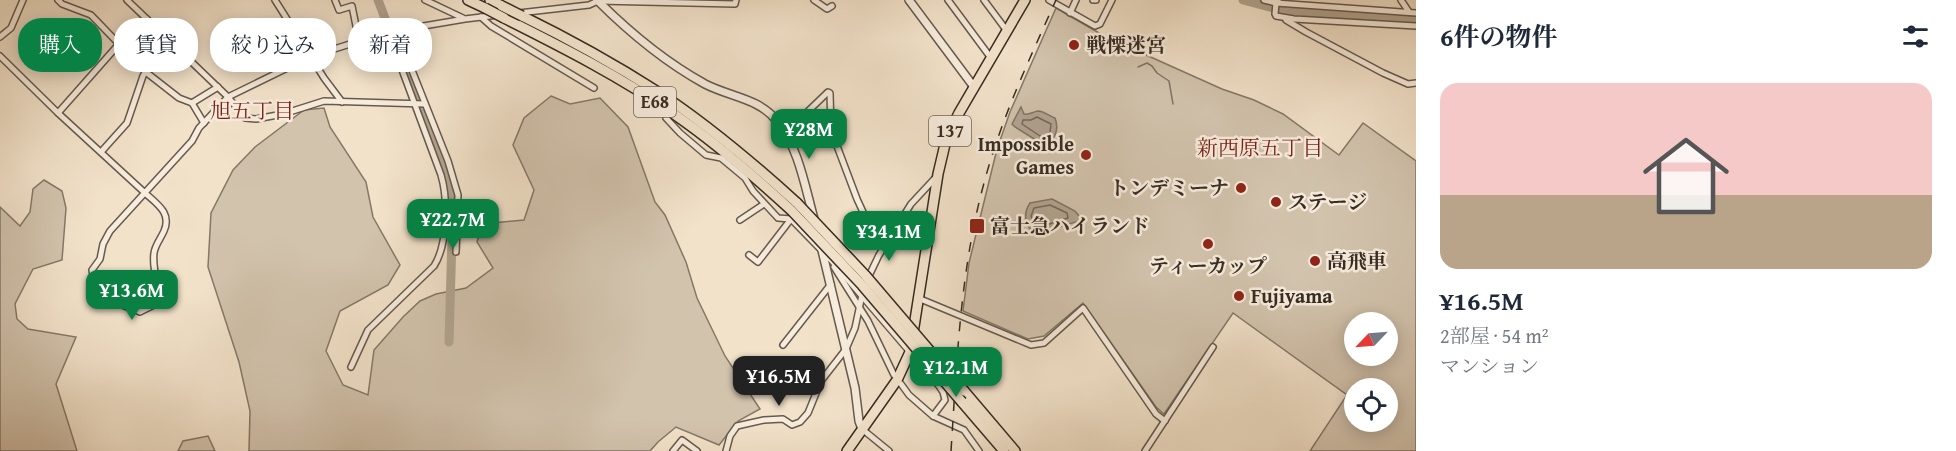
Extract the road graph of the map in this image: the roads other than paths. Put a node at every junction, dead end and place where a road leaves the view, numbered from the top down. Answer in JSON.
{"nodes":[{"id":1,"x":23,"y":0,"type":"edge"},
{"id":2,"x":58,"y":0,"type":"edge"},
{"id":3,"x":127,"y":0,"type":"edge"},
{"id":4,"x":275,"y":0,"type":"edge"},
{"id":5,"x":335,"y":0,"type":"edge"},
{"id":6,"x":425,"y":0,"type":"edge"},
{"id":7,"x":468,"y":0,"type":"edge"},
{"id":8,"x":598,"y":0,"type":"edge"},
{"id":9,"x":736,"y":0,"type":"edge"},
{"id":10,"x":814,"y":0,"type":"edge"},
{"id":11,"x":909,"y":0,"type":"edge"},
{"id":12,"x":948,"y":0,"type":"edge"},
{"id":13,"x":984,"y":0,"type":"edge"},
{"id":14,"x":1049,"y":0,"type":"edge"},
{"id":15,"x":1076,"y":0,"type":"edge"},
{"id":16,"x":1112,"y":0,"type":"edge"},
{"id":17,"x":1264,"y":0,"type":"edge"},
{"id":18,"x":1401,"y":0,"type":"edge"},
{"id":19,"x":1023,"y":1,"type":"edge"},
{"id":20,"x":1277,"y":3,"type":"edge"},
{"id":21,"x":832,"y":6,"type":"dead end"},
{"id":22,"x":485,"y":8,"type":"edge"},
{"id":23,"x":1409,"y":12,"type":"junction"},
{"id":24,"x":1070,"y":13,"type":"junction"},
{"id":25,"x":1416,"y":13,"type":"edge"},
{"id":26,"x":1283,"y":17,"type":"junction"},
{"id":27,"x":146,"y":18,"type":"edge"},
{"id":28,"x":287,"y":18,"type":"edge"},
{"id":29,"x":354,"y":18,"type":"edge"},
{"id":30,"x":465,"y":19,"type":"junction"},
{"id":31,"x":432,"y":24,"type":"edge"},
{"id":32,"x":1416,"y":26,"type":"edge"},
{"id":33,"x":1007,"y":31,"type":"junction"},
{"id":34,"x":0,"y":37,"type":"edge"},
{"id":35,"x":114,"y":40,"type":"edge"},
{"id":36,"x":114,"y":51,"type":"edge"},
{"id":37,"x":0,"y":56,"type":"edge"},
{"id":38,"x":991,"y":58,"type":"junction"},
{"id":39,"x":198,"y":68,"type":"edge"},
{"id":40,"x":146,"y":72,"type":"joint"},
{"id":41,"x":279,"y":72,"type":"edge"},
{"id":42,"x":321,"y":72,"type":"edge"},
{"id":43,"x":408,"y":72,"type":"edge"},
{"id":44,"x":408,"y":72,"type":"edge"},
{"id":45,"x":1416,"y":83,"type":"edge"},
{"id":46,"x":218,"y":87,"type":"junction"},
{"id":47,"x":974,"y":87,"type":"junction"},
{"id":48,"x":594,"y":88,"type":"dead end"},
{"id":49,"x":228,"y":97,"type":"junction"},
{"id":50,"x":342,"y":102,"type":"junction"},
{"id":51,"x":192,"y":103,"type":"junction"},
{"id":52,"x":420,"y":104,"type":"junction"},
{"id":53,"x":58,"y":113,"type":"junction"},
{"id":54,"x":666,"y":118,"type":"dead end"},
{"id":55,"x":801,"y":118,"type":"dead end"},
{"id":56,"x":204,"y":123,"type":"junction"},
{"id":57,"x":101,"y":152,"type":"junction"},
{"id":58,"x":938,"y":174,"type":"junction"},
{"id":59,"x":145,"y":193,"type":"junction"},
{"id":60,"x":764,"y":204,"type":"junction"},
{"id":61,"x":793,"y":211,"type":"junction"},
{"id":62,"x":740,"y":220,"type":"dead end"},
{"id":63,"x":891,"y":236,"type":"junction"},
{"id":64,"x":456,"y":252,"type":"dead end"},
{"id":65,"x":824,"y":252,"type":"junction"},
{"id":66,"x":749,"y":255,"type":"dead end"},
{"id":67,"x":832,"y":261,"type":"junction"},
{"id":68,"x":831,"y":284,"type":"junction"},
{"id":69,"x":861,"y":296,"type":"junction"},
{"id":70,"x":918,"y":298,"type":"junction"},
{"id":71,"x":859,"y":307,"type":"junction"},
{"id":72,"x":783,"y":345,"type":"dead end"},
{"id":73,"x":1214,"y":347,"type":"dead end"},
{"id":74,"x":846,"y":349,"type":"junction"},
{"id":75,"x":910,"y":352,"type":"junction"},
{"id":76,"x":351,"y":367,"type":"dead end"},
{"id":77,"x":894,"y":375,"type":"dead end"},
{"id":78,"x":901,"y":384,"type":"dead end"},
{"id":79,"x":933,"y":416,"type":"junction"},
{"id":80,"x":1165,"y":421,"type":"junction"},
{"id":81,"x":862,"y":429,"type":"junction"},
{"id":82,"x":673,"y":451,"type":"edge"},
{"id":83,"x":697,"y":451,"type":"edge"},
{"id":84,"x":726,"y":451,"type":"edge"},
{"id":85,"x":847,"y":451,"type":"edge"},
{"id":86,"x":889,"y":451,"type":"edge"},
{"id":87,"x":979,"y":451,"type":"edge"},
{"id":88,"x":1002,"y":451,"type":"edge"},
{"id":89,"x":1015,"y":451,"type":"edge"},
{"id":90,"x":1144,"y":451,"type":"edge"}],
"edges":[{"from":1,"to":34,"type":"street"},
{"from":2,"to":35,"type":"street"},
{"from":3,"to":27,"type":"street"},
{"from":4,"to":28,"type":"street"},
{"from":5,"to":29,"type":"street"},
{"from":6,"to":30,"type":"street"},
{"from":7,"to":22,"type":"highway","number":"E68"},
{"from":8,"to":9,"type":"street"},
{"from":8,"to":22,"type":"street"},
{"from":8,"to":65,"type":"street"},
{"from":10,"to":21,"type":"street"},
{"from":11,"to":47,"type":"street"},
{"from":12,"to":38,"type":"street"},
{"from":13,"to":33,"type":"street"},
{"from":14,"to":24,"type":"street"},
{"from":15,"to":24,"type":"street"},
{"from":16,"to":24,"type":"street"},
{"from":17,"to":20,"type":"street"},
{"from":18,"to":23,"type":"street"},
{"from":19,"to":33,"type":"highway","number":"137"},
{"from":20,"to":23,"type":"street"},
{"from":20,"to":26,"type":"street"},
{"from":22,"to":30,"type":"street"},
{"from":22,"to":48,"type":"street"},
{"from":22,"to":61,"type":"highway","number":"E68","bridge":true},
{"from":22,"to":61,"type":"highway","number":"E68","bridge":true},
{"from":23,"to":25,"type":"street"},
{"from":26,"to":32,"type":"street"},
{"from":26,"to":45,"type":"street"},
{"from":30,"to":31,"type":"street"},
{"from":33,"to":38,"type":"highway","number":"137"},
{"from":36,"to":53,"type":"street"},
{"from":37,"to":53,"type":"street"},
{"from":38,"to":47,"type":"highway","number":"137"},
{"from":39,"to":46,"type":"street"},
{"from":40,"to":51,"type":"street"},
{"from":40,"to":57,"type":"street"},
{"from":41,"to":49,"type":"street"},
{"from":42,"to":50,"type":"street"},
{"from":43,"to":52,"type":"street"},
{"from":44,"to":52,"type":"street"},
{"from":46,"to":49,"type":"street"},
{"from":46,"to":51,"type":"street"},
{"from":47,"to":58,"type":"highway","number":"137"},
{"from":49,"to":50,"type":"street"},
{"from":49,"to":56,"type":"street"},
{"from":50,"to":52,"type":"street"},
{"from":51,"to":56,"type":"street"},
{"from":52,"to":64,"type":"street"},
{"from":52,"to":76,"type":"street"},
{"from":53,"to":57,"type":"street"},
{"from":54,"to":60,"type":"street"},
{"from":55,"to":63,"type":"street"},
{"from":56,"to":59,"type":"street"},
{"from":57,"to":59,"type":"street"},
{"from":58,"to":63,"type":"street"},
{"from":58,"to":70,"type":"highway","number":"137"},
{"from":59,"to":59,"type":"street"},
{"from":60,"to":61,"type":"street"},
{"from":60,"to":62,"type":"street"},
{"from":61,"to":65,"type":"street"},
{"from":61,"to":66,"type":"street"},
{"from":61,"to":88,"type":"highway","number":"E68","bridge":true},
{"from":61,"to":89,"type":"highway","number":"E68","bridge":true},
{"from":63,"to":69,"type":"street"},
{"from":65,"to":67,"type":"street"},
{"from":65,"to":68,"type":"street"},
{"from":67,"to":69,"type":"street"},
{"from":67,"to":71,"type":"street"},
{"from":68,"to":72,"type":"street"},
{"from":68,"to":74,"type":"street"},
{"from":69,"to":71,"type":"street"},
{"from":69,"to":75,"type":"street"},
{"from":70,"to":75,"type":"highway","number":"137"},
{"from":70,"to":80,"type":"street"},
{"from":71,"to":74,"type":"street"},
{"from":71,"to":77,"type":"street"},
{"from":73,"to":80,"type":"street"},
{"from":74,"to":81,"type":"street"},
{"from":74,"to":84,"type":"street"},
{"from":75,"to":79,"type":"street"},
{"from":75,"to":81,"type":"highway","number":"137"},
{"from":78,"to":79,"type":"street"},
{"from":79,"to":87,"type":"street"},
{"from":80,"to":90,"type":"street"},
{"from":81,"to":85,"type":"highway","number":"137"},
{"from":81,"to":86,"type":"street"},
{"from":82,"to":83,"type":"street"}]}
